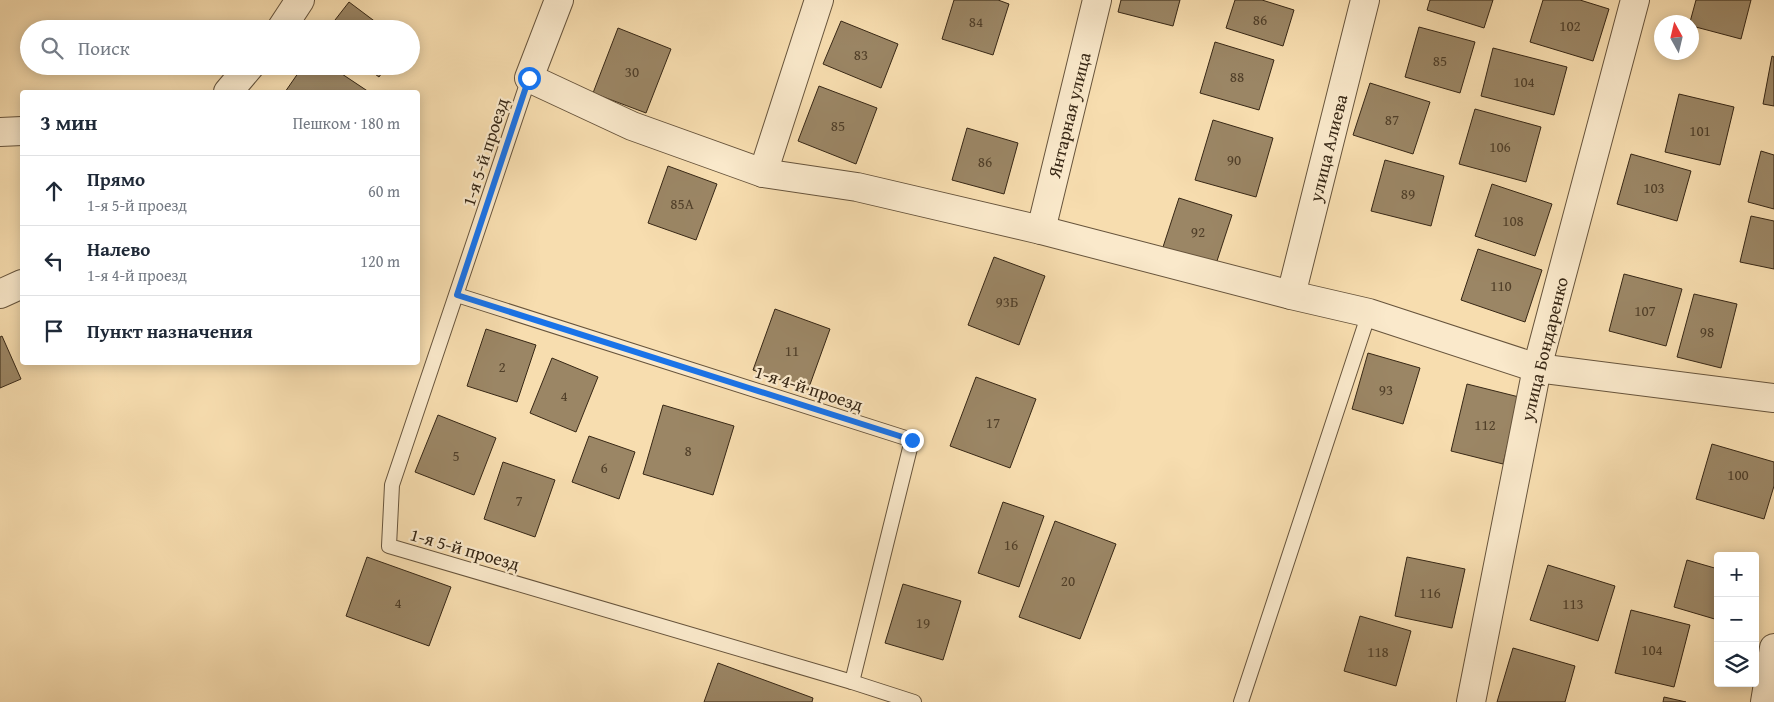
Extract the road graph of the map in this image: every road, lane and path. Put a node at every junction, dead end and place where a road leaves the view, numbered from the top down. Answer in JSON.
{"nodes":[{"id":1,"x":300,"y":0,"type":"edge"},
{"id":2,"x":559,"y":0,"type":"edge"},
{"id":3,"x":819,"y":0,"type":"edge"},
{"id":4,"x":1097,"y":0,"type":"edge"},
{"id":5,"x":1365,"y":0,"type":"edge"},
{"id":6,"x":1635,"y":0,"type":"edge"},
{"id":7,"x":287,"y":20,"type":"edge"},
{"id":8,"x":242,"y":75,"type":"edge"},
{"id":9,"x":529,"y":78,"type":"junction"},
{"id":10,"x":230,"y":90,"type":"edge"},
{"id":11,"x":20,"y":131,"type":"edge"},
{"id":12,"x":0,"y":132,"type":"edge"},
{"id":13,"x":763,"y":173,"type":"junction"},
{"id":14,"x":1041,"y":230,"type":"junction"},
{"id":15,"x":20,"y":285,"type":"edge"},
{"id":16,"x":0,"y":294,"type":"edge"},
{"id":17,"x":457,"y":295,"type":"junction"},
{"id":18,"x":1291,"y":295,"type":"junction"},
{"id":19,"x":1369,"y":313,"type":"junction"},
{"id":20,"x":1537,"y":368,"type":"junction"},
{"id":21,"x":1774,"y":398,"type":"edge"},
{"id":22,"x":1774,"y":648,"type":"edge"},
{"id":23,"x":852,"y":682,"type":"junction"},
{"id":24,"x":914,"y":702,"type":"edge"},
{"id":25,"x":1241,"y":702,"type":"edge"},
{"id":26,"x":1471,"y":702,"type":"edge"},
{"id":27,"x":1765,"y":702,"type":"edge"}],
"edges":[{"from":1,"to":7,"type":"street"},
{"from":2,"to":9,"type":"street"},
{"from":3,"to":13,"type":"street"},
{"from":4,"to":14,"type":"street","name":"Янтарная улица"},
{"from":5,"to":18,"type":"street","name":"улица Алиева"},
{"from":6,"to":20,"type":"street","name":"улица Бондаренко"},
{"from":8,"to":10,"type":"street"},
{"from":9,"to":13,"type":"street"},
{"from":9,"to":17,"type":"lane","name":"1-я 5-й проезд"},
{"from":11,"to":12,"type":"street"},
{"from":13,"to":14,"type":"street"},
{"from":14,"to":18,"type":"street"},
{"from":15,"to":16,"type":"street"},
{"from":17,"to":23,"type":"lane","name":"1-я 4-й проезд"},
{"from":17,"to":23,"type":"lane","name":"1-я 5-й проезд"},
{"from":18,"to":19,"type":"street"},
{"from":19,"to":20,"type":"street"},
{"from":19,"to":25,"type":"lane"},
{"from":20,"to":21,"type":"street"},
{"from":20,"to":26,"type":"street","name":"улица Бондаренко"},
{"from":22,"to":27,"type":"street"},
{"from":23,"to":24,"type":"lane","name":"1-я 5-й проезд"}]}
